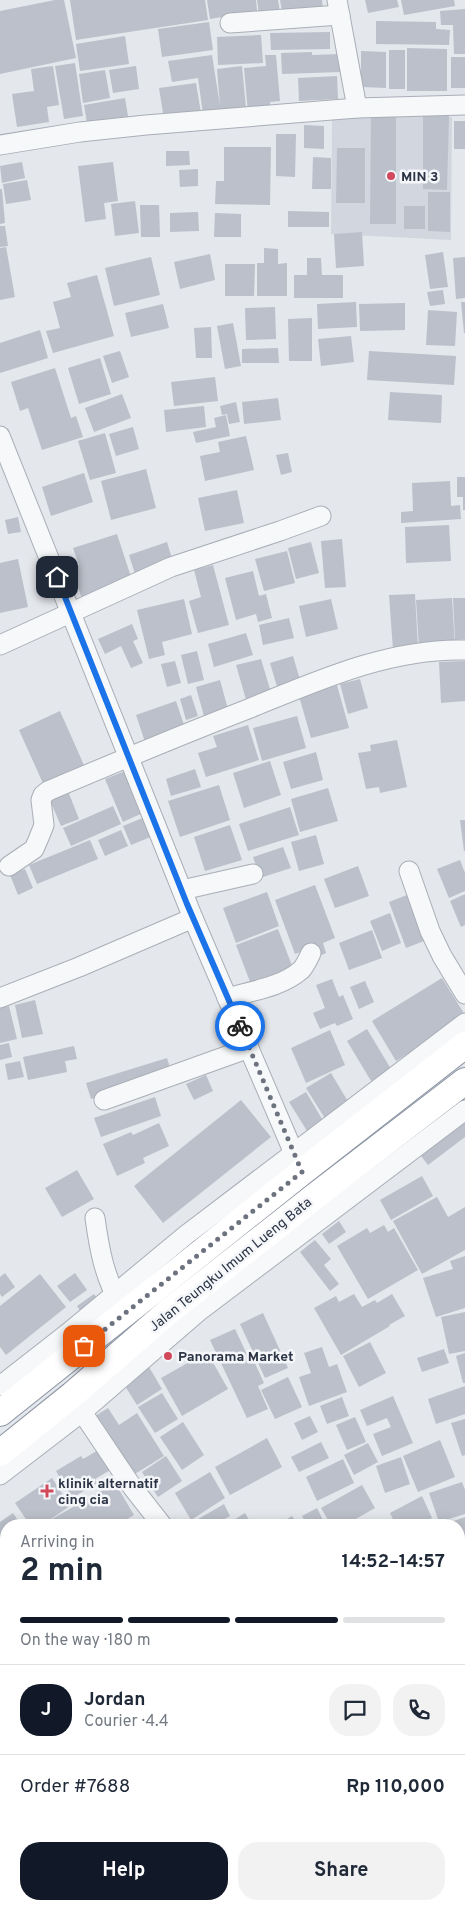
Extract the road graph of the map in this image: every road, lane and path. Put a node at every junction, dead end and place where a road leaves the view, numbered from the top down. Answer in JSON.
{"nodes":[{"id":1,"x":339,"y":7,"type":"edge"},
{"id":2,"x":230,"y":23,"type":"dead end"},
{"id":3,"x":465,"y":105,"type":"edge"},
{"id":4,"x":357,"y":108,"type":"junction"},
{"id":5,"x":0,"y":145,"type":"edge"},
{"id":6,"x":0,"y":436,"type":"edge"},
{"id":7,"x":321,"y":516,"type":"dead end"},
{"id":8,"x":72,"y":612,"type":"junction"},
{"id":9,"x":0,"y":645,"type":"edge"},
{"id":10,"x":465,"y":650,"type":"edge"},
{"id":11,"x":128,"y":757,"type":"junction"},
{"id":12,"x":9,"y":866,"type":"dead end"},
{"id":13,"x":409,"y":871,"type":"dead end"},
{"id":14,"x":253,"y":874,"type":"dead end"},
{"id":15,"x":182,"y":890,"type":"junction"},
{"id":16,"x":193,"y":918,"type":"junction"},
{"id":17,"x":311,"y":954,"type":"dead end"},
{"id":18,"x":465,"y":994,"type":"edge"},
{"id":19,"x":0,"y":998,"type":"edge"},
{"id":20,"x":227,"y":998,"type":"junction"},
{"id":21,"x":465,"y":1022,"type":"edge"},
{"id":22,"x":465,"y":1045,"type":"edge"},
{"id":23,"x":249,"y":1048,"type":"junction"},
{"id":24,"x":464,"y":1094,"type":"edge"},
{"id":25,"x":104,"y":1100,"type":"dead end"},
{"id":26,"x":298,"y":1163,"type":"junction"},
{"id":27,"x":95,"y":1218,"type":"dead end"},
{"id":28,"x":120,"y":1303,"type":"junction"},
{"id":29,"x":0,"y":1386,"type":"edge"},
{"id":30,"x":77,"y":1403,"type":"junction"},
{"id":31,"x":0,"y":1413,"type":"edge"},
{"id":32,"x":0,"y":1453,"type":"edge"},
{"id":33,"x":0,"y":1475,"type":"edge"},
{"id":34,"x":157,"y":1519,"type":"edge"}],
"edges":[{"from":1,"to":2,"type":"street"},
{"from":1,"to":4,"type":"street"},
{"from":3,"to":4,"type":"street"},
{"from":4,"to":5,"type":"street"},
{"from":6,"to":8,"type":"street"},
{"from":7,"to":8,"type":"street"},
{"from":8,"to":9,"type":"street"},
{"from":8,"to":11,"type":"street"},
{"from":10,"to":11,"type":"street"},
{"from":11,"to":12,"type":"street"},
{"from":11,"to":15,"type":"street"},
{"from":13,"to":18,"type":"street"},
{"from":14,"to":15,"type":"street"},
{"from":15,"to":16,"type":"street"},
{"from":16,"to":19,"type":"street"},
{"from":16,"to":20,"type":"street"},
{"from":17,"to":20,"type":"street"},
{"from":20,"to":23,"type":"street"},
{"from":21,"to":26,"type":"street"},
{"from":22,"to":26,"type":"highway","name":"Jalan Teungku Imum Lueng Bata"},
{"from":23,"to":25,"type":"street"},
{"from":23,"to":26,"type":"street"},
{"from":24,"to":30,"type":"highway","name":"Jalan Teungku Imum Lueng Bata"},
{"from":26,"to":28,"type":"highway","name":"Jalan Teungku Imum Lueng Bata"},
{"from":27,"to":28,"type":"street"},
{"from":28,"to":29,"type":"street"},
{"from":28,"to":31,"type":"highway","name":"Jalan Teungku Imum Lueng Bata"},
{"from":30,"to":32,"type":"highway","name":"Jalan Teungku Imum Lueng Bata"},
{"from":30,"to":33,"type":"street"},
{"from":30,"to":34,"type":"street"}]}
